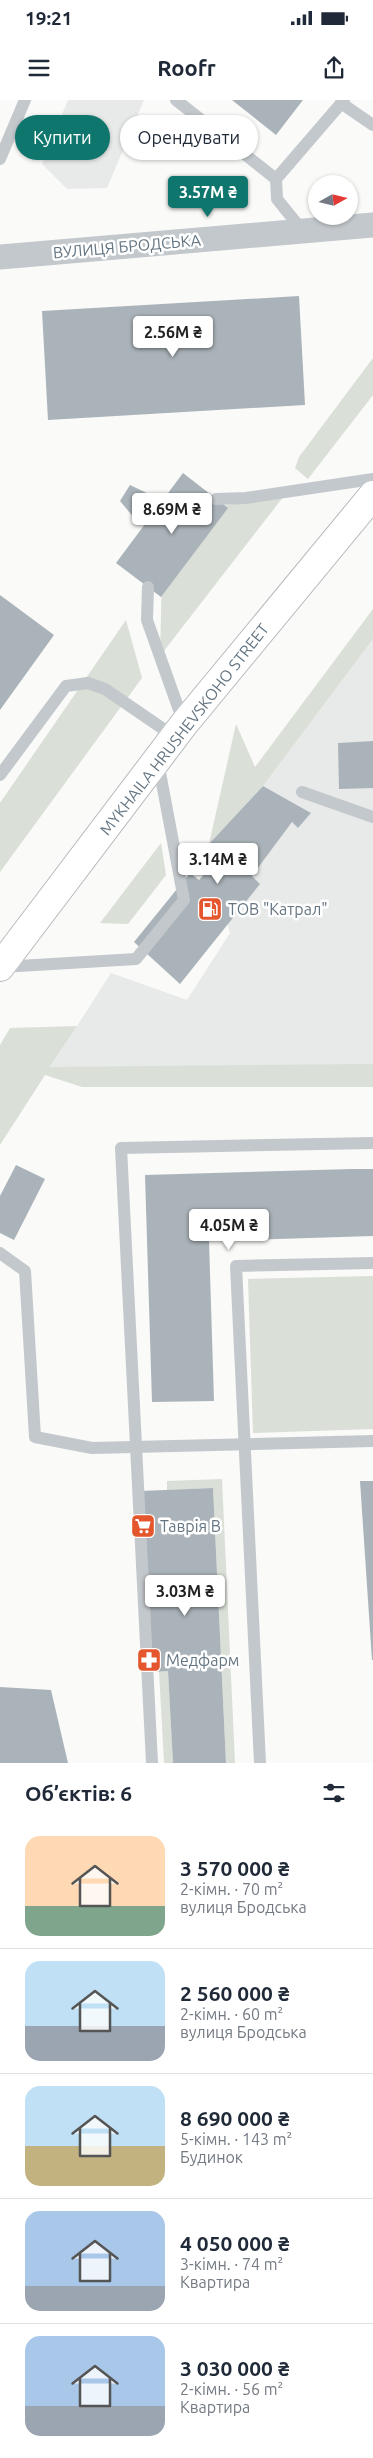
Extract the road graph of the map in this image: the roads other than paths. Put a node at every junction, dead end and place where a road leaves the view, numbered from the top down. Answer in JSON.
{"nodes":[{"id":1,"x":25,"y":100,"type":"edge"},
{"id":2,"x":177,"y":100,"type":"edge"},
{"id":3,"x":342,"y":101,"type":"edge"},
{"id":4,"x":373,"y":125,"type":"edge"},
{"id":5,"x":0,"y":159,"type":"edge"},
{"id":6,"x":276,"y":178,"type":"junction"},
{"id":7,"x":373,"y":225,"type":"edge"},
{"id":8,"x":302,"y":230,"type":"junction"},
{"id":9,"x":0,"y":257,"type":"edge"},
{"id":10,"x":373,"y":479,"type":"edge"},
{"id":11,"x":373,"y":495,"type":"edge"},
{"id":12,"x":216,"y":498,"type":"dead end"},
{"id":13,"x":148,"y":587,"type":"dead end"},
{"id":14,"x":179,"y":730,"type":"junction"},
{"id":15,"x":158,"y":760,"type":"junction"},
{"id":16,"x":0,"y":775,"type":"edge"},
{"id":17,"x":302,"y":792,"type":"dead end"},
{"id":18,"x":373,"y":818,"type":"edge"},
{"id":19,"x":0,"y":967,"type":"edge"},
{"id":20,"x":373,"y":1143,"type":"edge"},
{"id":21,"x":0,"y":1253,"type":"edge"},
{"id":22,"x":373,"y":1263,"type":"edge"},
{"id":23,"x":373,"y":1441,"type":"edge"},
{"id":24,"x":243,"y":1443,"type":"junction"},
{"id":25,"x":137,"y":1448,"type":"junction"},
{"id":26,"x":152,"y":1763,"type":"edge"},
{"id":27,"x":260,"y":1763,"type":"edge"}],
"edges":[{"from":1,"to":5,"type":"lane"},
{"from":2,"to":6,"type":"lane"},
{"from":3,"to":4,"type":"lane"},
{"from":3,"to":6,"type":"lane"},
{"from":6,"to":8,"type":"lane"},
{"from":7,"to":8,"type":"street","name":"ВУЛИЦЯ БРОДСЬКА"},
{"from":8,"to":9,"type":"street","name":"ВУЛИЦЯ БРОДСЬКА"},
{"from":10,"to":12,"type":"lane"},
{"from":11,"to":14,"type":"main road","name":"MYKHAILA HRUSHEVSKOHO STREET"},
{"from":13,"to":14,"type":"lane"},
{"from":14,"to":15,"type":"main road","name":"MYKHAILA HRUSHEVSKOHO STREET"},
{"from":14,"to":16,"type":"lane"},
{"from":15,"to":19,"type":"main road","name":"MYKHAILA HRUSHEVSKOHO STREET"},
{"from":15,"to":19,"type":"lane"},
{"from":17,"to":18,"type":"lane"},
{"from":20,"to":25,"type":"lane"},
{"from":21,"to":25,"type":"lane"},
{"from":22,"to":24,"type":"lane"},
{"from":23,"to":24,"type":"lane"},
{"from":24,"to":25,"type":"lane"},
{"from":24,"to":27,"type":"lane"},
{"from":25,"to":26,"type":"lane"}]}
